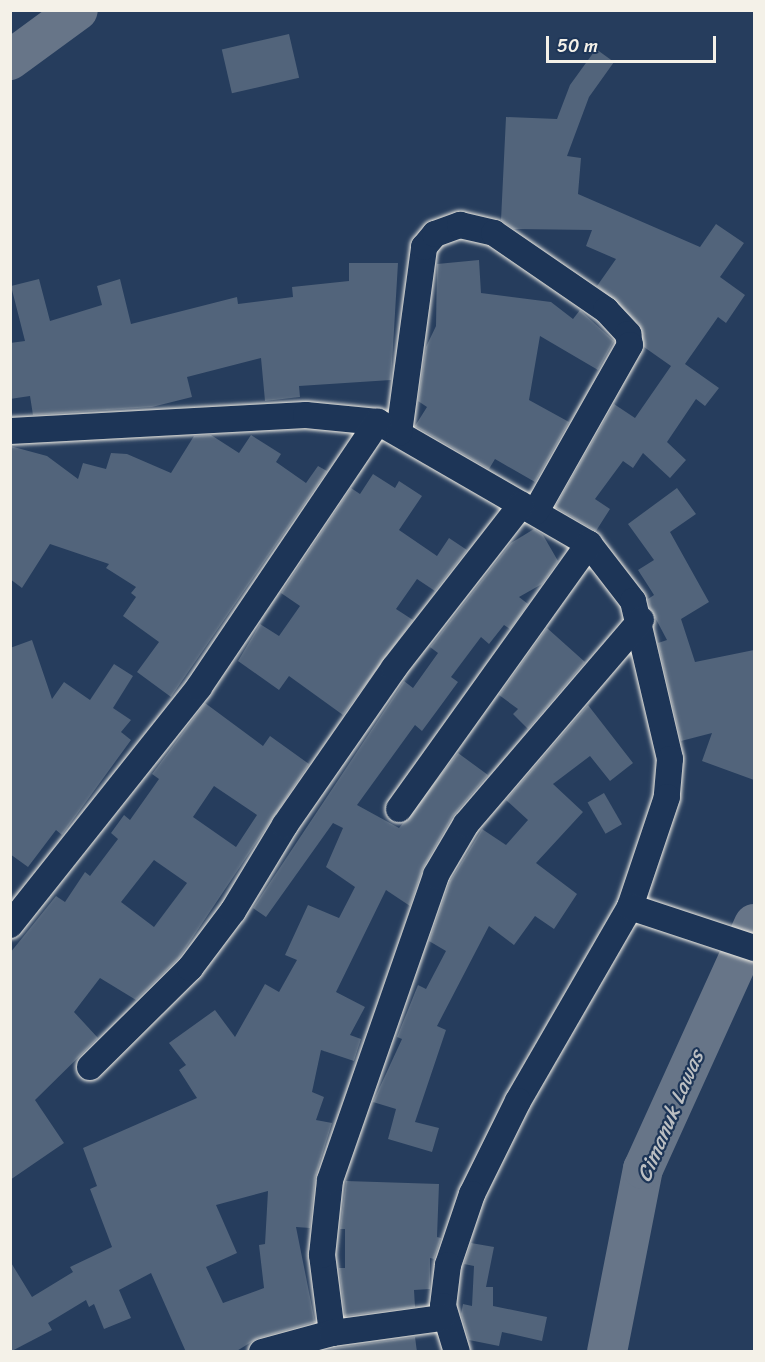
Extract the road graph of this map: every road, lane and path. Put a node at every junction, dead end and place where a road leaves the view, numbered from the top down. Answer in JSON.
{"nodes":[{"id":1,"x":388,"y":428,"type":"junction"},
{"id":2,"x":10,"y":431,"type":"edge"},
{"id":3,"x":529,"y":508,"type":"junction"},
{"id":4,"x":589,"y":544,"type":"junction"},
{"id":5,"x":641,"y":620,"type":"junction"},
{"id":6,"x":399,"y":809,"type":"dead end"},
{"id":7,"x":630,"y":907,"type":"junction"},
{"id":8,"x":10,"y":925,"type":"edge"},
{"id":9,"x":754,"y":948,"type":"edge"},
{"id":10,"x":90,"y":1067,"type":"dead end"},
{"id":11,"x":442,"y":1318,"type":"junction"},
{"id":12,"x":332,"y":1333,"type":"junction"},
{"id":13,"x":262,"y":1352,"type":"edge"},
{"id":14,"x":457,"y":1352,"type":"edge"}],
"edges":[{"from":1,"to":2,"type":"street"},
{"from":1,"to":3,"type":"street"},
{"from":1,"to":3,"type":"street"},
{"from":1,"to":8,"type":"street"},
{"from":3,"to":4,"type":"street"},
{"from":3,"to":10,"type":"street"},
{"from":4,"to":5,"type":"street"},
{"from":4,"to":6,"type":"street"},
{"from":5,"to":7,"type":"street"},
{"from":5,"to":12,"type":"street"},
{"from":7,"to":9,"type":"street"},
{"from":7,"to":11,"type":"street"},
{"from":11,"to":12,"type":"street"},
{"from":11,"to":14,"type":"street"},
{"from":12,"to":13,"type":"street"}]}
